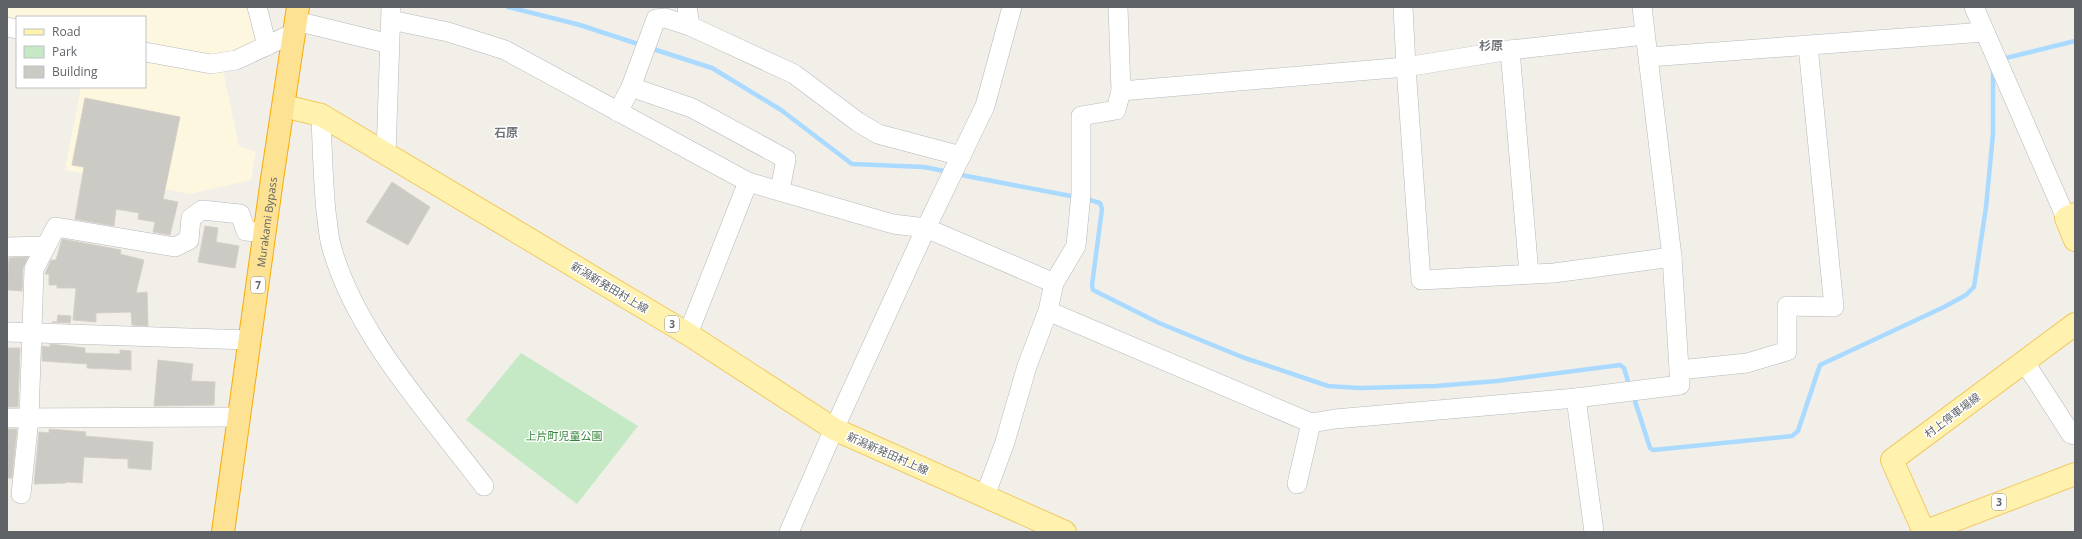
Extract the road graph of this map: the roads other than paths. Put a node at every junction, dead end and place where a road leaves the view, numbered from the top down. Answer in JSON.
{"nodes":[{"id":1,"x":257,"y":7,"type":"edge"},
{"id":2,"x":687,"y":7,"type":"edge"},
{"id":3,"x":1012,"y":7,"type":"edge"},
{"id":4,"x":1118,"y":7,"type":"edge"},
{"id":5,"x":1403,"y":7,"type":"edge"},
{"id":6,"x":1642,"y":7,"type":"edge"},
{"id":7,"x":1974,"y":7,"type":"edge"},
{"id":8,"x":391,"y":14,"type":"edge"},
{"id":9,"x":296,"y":20,"type":"edge"},
{"id":10,"x":690,"y":26,"type":"junction"},
{"id":11,"x":1984,"y":32,"type":"junction"},
{"id":12,"x":1645,"y":35,"type":"junction"},
{"id":13,"x":390,"y":44,"type":"junction"},
{"id":14,"x":267,"y":46,"type":"junction"},
{"id":15,"x":1808,"y":46,"type":"junction"},
{"id":16,"x":1510,"y":50,"type":"junction"},
{"id":17,"x":146,"y":52,"type":"edge"},
{"id":18,"x":1649,"y":57,"type":"junction"},
{"id":19,"x":1406,"y":67,"type":"junction"},
{"id":20,"x":631,"y":87,"type":"junction"},
{"id":21,"x":1121,"y":91,"type":"junction"},
{"id":22,"x":284,"y":106,"type":"junction"},
{"id":23,"x":618,"y":112,"type":"junction"},
{"id":24,"x":321,"y":115,"type":"junction"},
{"id":25,"x":386,"y":154,"type":"junction"},
{"id":26,"x":961,"y":156,"type":"junction"},
{"id":27,"x":748,"y":182,"type":"junction"},
{"id":28,"x":780,"y":190,"type":"junction"},
{"id":29,"x":2071,"y":216,"type":"edge"},
{"id":30,"x":926,"y":228,"type":"junction"},
{"id":31,"x":265,"y":233,"type":"junction"},
{"id":32,"x":2075,"y":240,"type":"edge"},
{"id":33,"x":7,"y":246,"type":"edge"},
{"id":34,"x":46,"y":246,"type":"junction"},
{"id":35,"x":1672,"y":257,"type":"junction"},
{"id":36,"x":1529,"y":274,"type":"junction"},
{"id":37,"x":1054,"y":283,"type":"junction"},
{"id":38,"x":1048,"y":311,"type":"junction"},
{"id":39,"x":2075,"y":324,"type":"edge"},
{"id":40,"x":7,"y":332,"type":"edge"},
{"id":41,"x":32,"y":333,"type":"junction"},
{"id":42,"x":688,"y":334,"type":"junction"},
{"id":43,"x":250,"y":340,"type":"junction"},
{"id":44,"x":2024,"y":362,"type":"junction"},
{"id":45,"x":1679,"y":370,"type":"junction"},
{"id":46,"x":1576,"y":398,"type":"junction"},
{"id":47,"x":240,"y":417,"type":"junction"},
{"id":48,"x":7,"y":418,"type":"edge"},
{"id":49,"x":29,"y":419,"type":"junction"},
{"id":50,"x":1311,"y":423,"type":"junction"},
{"id":51,"x":834,"y":429,"type":"junction"},
{"id":52,"x":2075,"y":435,"type":"edge"},
{"id":53,"x":2075,"y":474,"type":"edge"},
{"id":54,"x":1297,"y":484,"type":"dead end"},
{"id":55,"x":484,"y":486,"type":"dead end"},
{"id":56,"x":21,"y":494,"type":"dead end"},
{"id":57,"x":985,"y":496,"type":"junction"},
{"id":58,"x":1952,"y":526,"type":"edge"},
{"id":59,"x":224,"y":532,"type":"edge"},
{"id":60,"x":789,"y":532,"type":"edge"},
{"id":61,"x":1065,"y":532,"type":"edge"},
{"id":62,"x":1594,"y":532,"type":"edge"},
{"id":63,"x":1924,"y":532,"type":"edge"}],
"edges":[{"from":1,"to":14,"type":"street"},
{"from":2,"to":10,"type":"street"},
{"from":3,"to":26,"type":"street"},
{"from":4,"to":21,"type":"street"},
{"from":5,"to":19,"type":"street"},
{"from":6,"to":12,"type":"street"},
{"from":7,"to":11,"type":"street"},
{"from":8,"to":13,"type":"street"},
{"from":8,"to":23,"type":"street"},
{"from":9,"to":13,"type":"street"},
{"from":9,"to":14,"type":"street"},
{"from":9,"to":22,"type":"highway","name":"Murakami Bypass","number":"7"},
{"from":10,"to":20,"type":"street"},
{"from":10,"to":26,"type":"street"},
{"from":11,"to":15,"type":"street"},
{"from":11,"to":29,"type":"street"},
{"from":12,"to":16,"type":"street"},
{"from":12,"to":18,"type":"street"},
{"from":13,"to":25,"type":"street"},
{"from":14,"to":17,"type":"street"},
{"from":15,"to":18,"type":"street"},
{"from":15,"to":45,"type":"street"},
{"from":16,"to":19,"type":"street"},
{"from":16,"to":36,"type":"street"},
{"from":18,"to":35,"type":"street"},
{"from":19,"to":21,"type":"street"},
{"from":19,"to":36,"type":"street"},
{"from":20,"to":23,"type":"street"},
{"from":20,"to":28,"type":"street"},
{"from":21,"to":37,"type":"street"},
{"from":22,"to":24,"type":"main road","name":"新潟新発田村上線","number":"3"},
{"from":22,"to":31,"type":"highway","name":"Murakami Bypass","number":"7"},
{"from":23,"to":27,"type":"street"},
{"from":24,"to":25,"type":"main road","name":"新潟新発田村上線","number":"3"},
{"from":24,"to":55,"type":"street"},
{"from":25,"to":42,"type":"main road","name":"新潟新発田村上線","number":"3"},
{"from":26,"to":30,"type":"street"},
{"from":27,"to":28,"type":"street"},
{"from":27,"to":42,"type":"street"},
{"from":28,"to":30,"type":"street"},
{"from":29,"to":32,"type":"main road"},
{"from":30,"to":37,"type":"street"},
{"from":30,"to":51,"type":"street"},
{"from":31,"to":34,"type":"street"},
{"from":31,"to":43,"type":"highway","name":"Murakami Bypass","number":"7"},
{"from":33,"to":34,"type":"street"},
{"from":34,"to":41,"type":"street"},
{"from":35,"to":36,"type":"street"},
{"from":35,"to":45,"type":"street"},
{"from":37,"to":38,"type":"street"},
{"from":38,"to":50,"type":"street"},
{"from":38,"to":57,"type":"street"},
{"from":39,"to":44,"type":"main road","name":"村上停車場線"},
{"from":40,"to":41,"type":"street"},
{"from":41,"to":43,"type":"street"},
{"from":41,"to":49,"type":"street"},
{"from":42,"to":51,"type":"main road","name":"新潟新発田村上線","number":"3"},
{"from":43,"to":47,"type":"highway","name":"Murakami Bypass","number":"7"},
{"from":44,"to":52,"type":"street"},
{"from":44,"to":63,"type":"main road","name":"村上停車場線"},
{"from":45,"to":46,"type":"street"},
{"from":46,"to":50,"type":"street"},
{"from":46,"to":62,"type":"street"},
{"from":47,"to":49,"type":"street"},
{"from":47,"to":59,"type":"highway","name":"Murakami Bypass","number":"7"},
{"from":48,"to":49,"type":"street"},
{"from":49,"to":56,"type":"street"},
{"from":50,"to":54,"type":"street"},
{"from":51,"to":57,"type":"main road","name":"新潟新発田村上線","number":"3"},
{"from":51,"to":60,"type":"street"},
{"from":53,"to":58,"type":"main road","number":"3"},
{"from":57,"to":61,"type":"main road","name":"新潟新発田村上線","number":"3"},
{"from":58,"to":63,"type":"main road","number":"3"}]}
